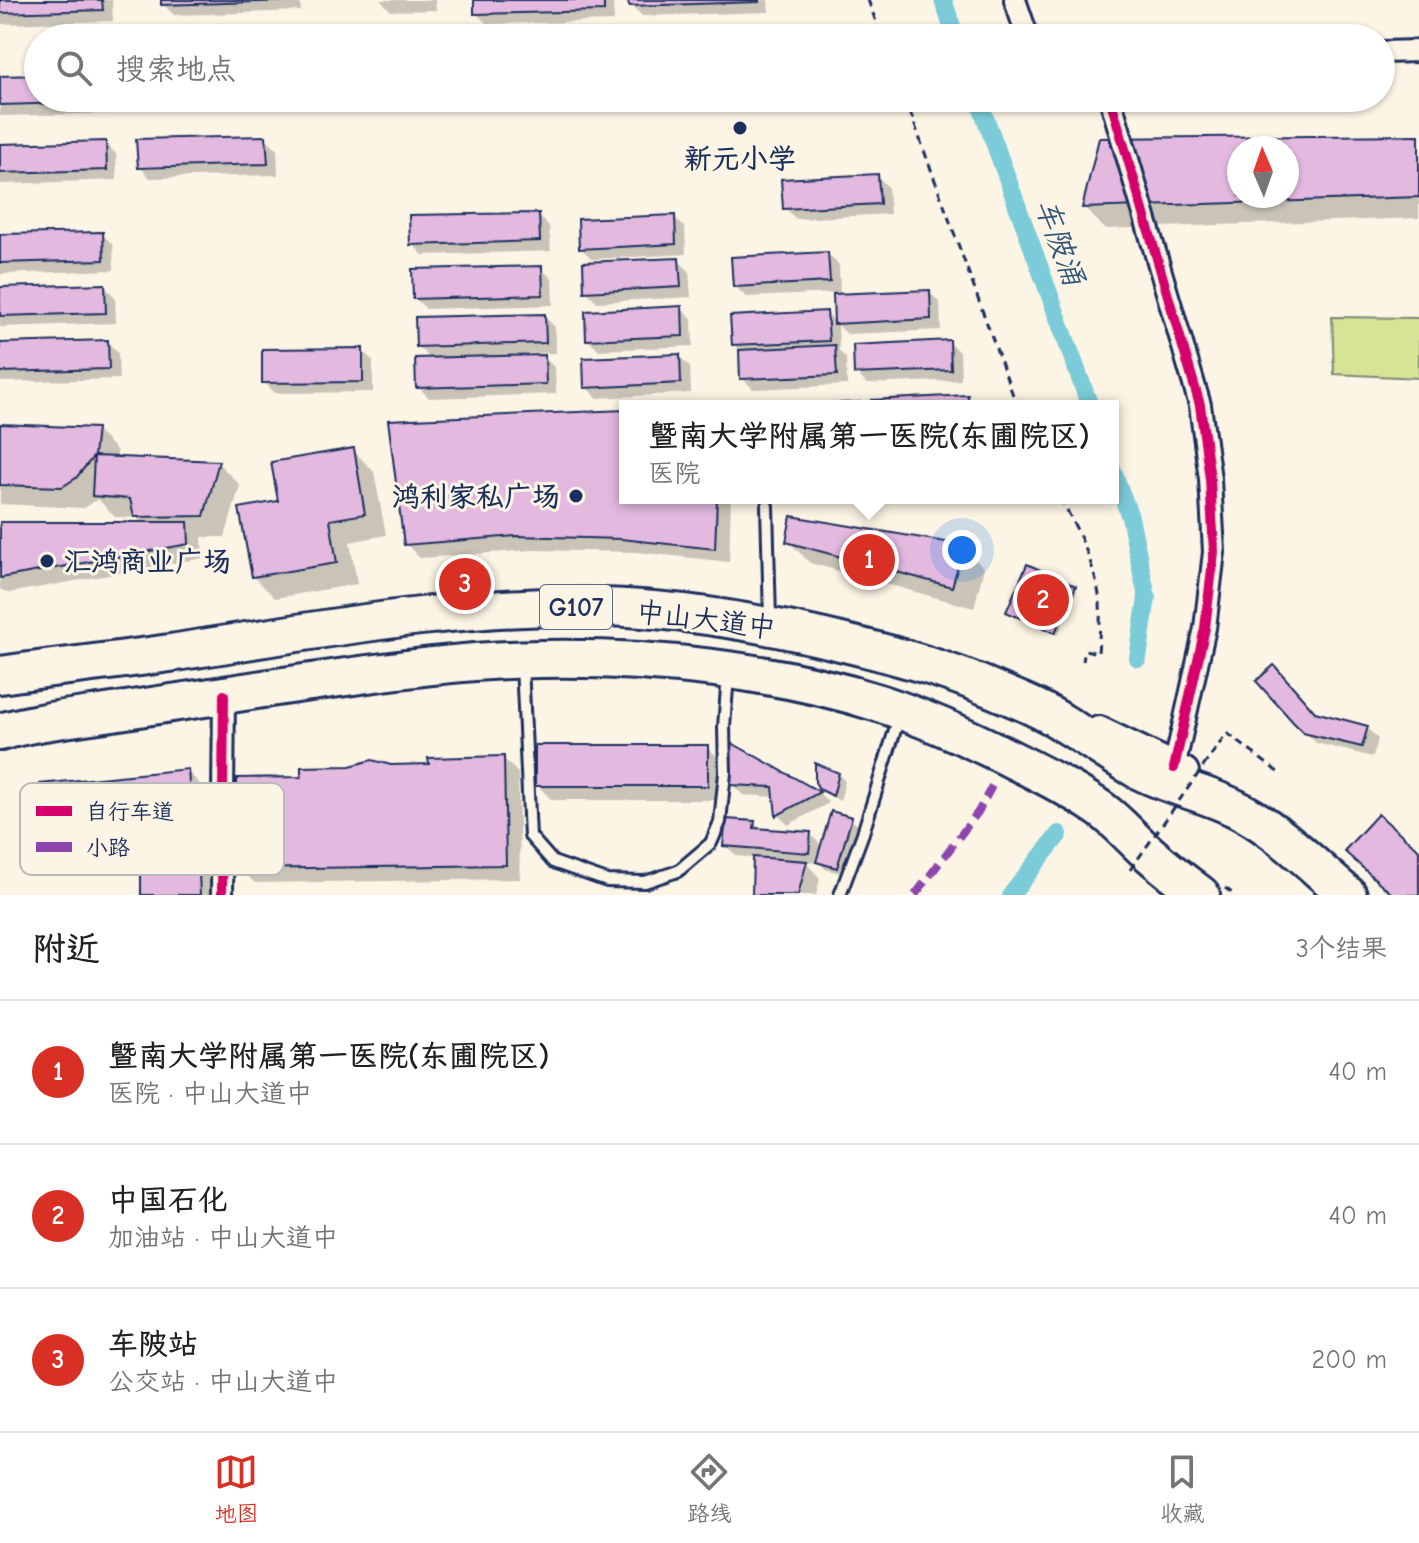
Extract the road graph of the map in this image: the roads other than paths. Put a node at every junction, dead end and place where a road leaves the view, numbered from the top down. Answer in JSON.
{"nodes":[{"id":1,"x":1015,"y":0,"type":"edge"},
{"id":2,"x":1023,"y":24,"type":"edge"},
{"id":3,"x":1419,"y":51,"type":"edge"},
{"id":4,"x":1395,"y":52,"type":"edge"},
{"id":5,"x":1114,"y":112,"type":"edge"},
{"id":6,"x":767,"y":506,"type":"dead end"},
{"id":7,"x":770,"y":625,"type":"junction"},
{"id":8,"x":522,"y":660,"type":"junction"},
{"id":9,"x":728,"y":670,"type":"junction"},
{"id":10,"x":0,"y":675,"type":"edge"},
{"id":11,"x":224,"y":695,"type":"junction"},
{"id":12,"x":900,"y":711,"type":"junction"},
{"id":13,"x":1059,"y":720,"type":"junction"},
{"id":14,"x":0,"y":732,"type":"edge"},
{"id":15,"x":1174,"y":768,"type":"junction"},
{"id":16,"x":223,"y":783,"type":"edge"},
{"id":17,"x":1264,"y":825,"type":"junction"},
{"id":18,"x":222,"y":875,"type":"edge"},
{"id":19,"x":222,"y":895,"type":"edge"},
{"id":20,"x":840,"y":895,"type":"edge"},
{"id":21,"x":1201,"y":895,"type":"edge"},
{"id":22,"x":1348,"y":895,"type":"edge"}],
"edges":[{"from":1,"to":2,"type":"street"},
{"from":3,"to":4,"type":"street"},
{"from":5,"to":15,"type":"street"},
{"from":6,"to":7,"type":"lane"},
{"from":7,"to":10,"type":"highway","name":"中山大道中","number":"G107"},
{"from":7,"to":13,"type":"highway","name":"中山大道中","number":"G107"},
{"from":8,"to":9,"type":"highway","name":"中山大道中","number":"G107"},
{"from":8,"to":9,"type":"lane"},
{"from":8,"to":11,"type":"highway","name":"中山大道中","number":"G107"},
{"from":9,"to":12,"type":"highway","name":"中山大道中","number":"G107"},
{"from":11,"to":14,"type":"highway","name":"中山大道中","number":"G107"},
{"from":11,"to":16,"type":"street"},
{"from":12,"to":20,"type":"lane"},
{"from":12,"to":21,"type":"highway","name":"中山大道中","number":"G107"},
{"from":13,"to":15,"type":"street"},
{"from":13,"to":17,"type":"highway","name":"中山大道中"},
{"from":15,"to":17,"type":"street"},
{"from":17,"to":22,"type":"highway","name":"中山大道中"},
{"from":18,"to":19,"type":"street"}]}
